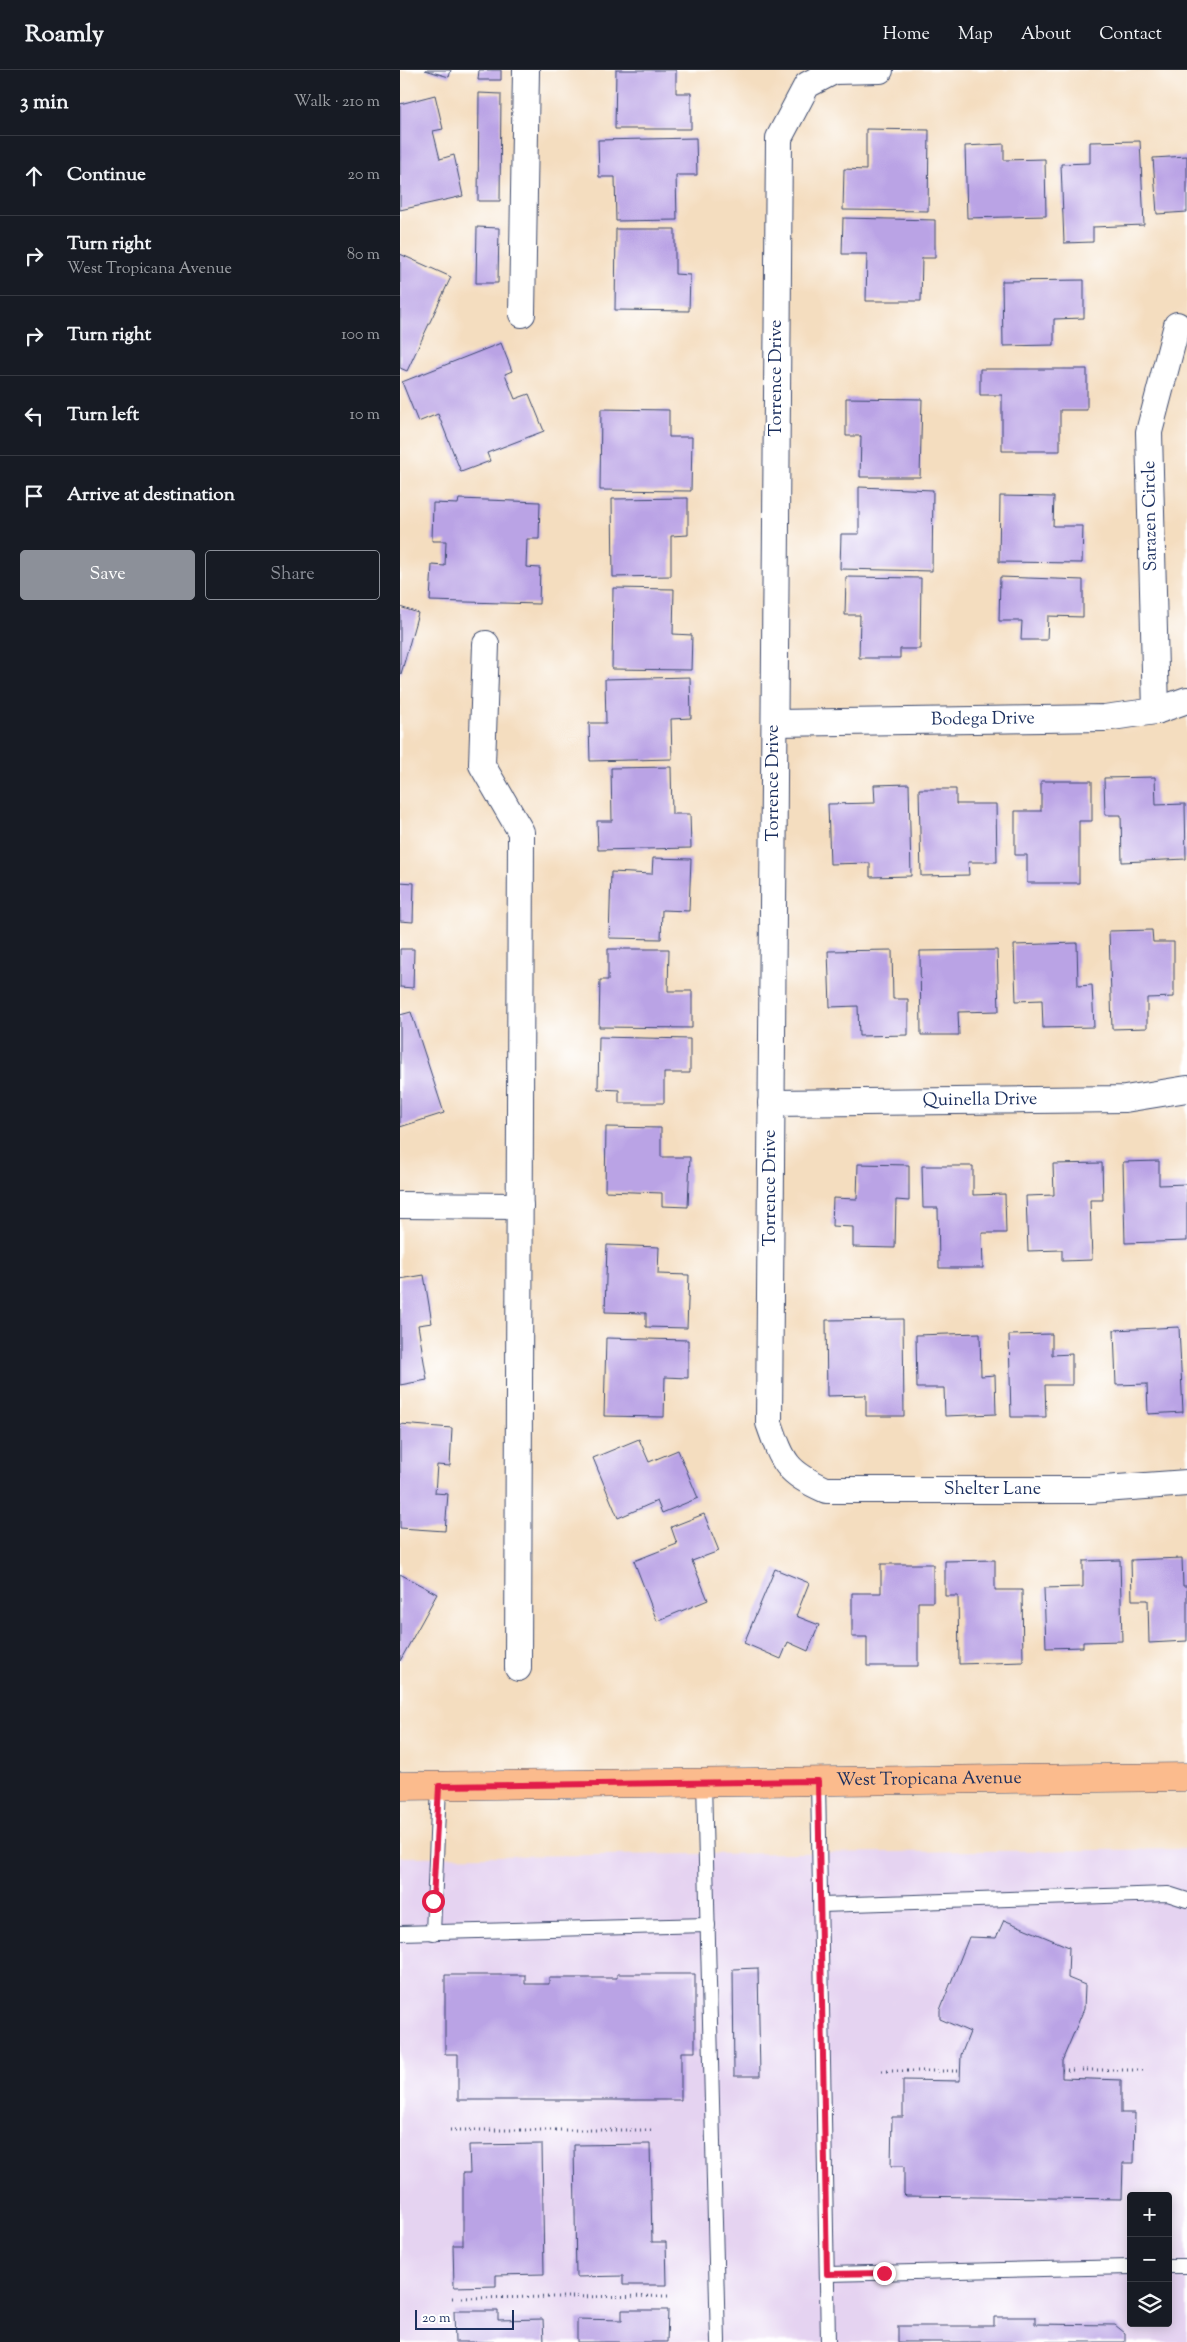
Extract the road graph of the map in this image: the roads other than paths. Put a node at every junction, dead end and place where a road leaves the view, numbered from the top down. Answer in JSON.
{"nodes":[{"id":1,"x":526,"y":70,"type":"edge"},
{"id":2,"x":880,"y":70,"type":"edge"},
{"id":3,"x":522,"y":314,"type":"dead end"},
{"id":4,"x":1177,"y":325,"type":"dead end"},
{"id":5,"x":486,"y":644,"type":"dead end"},
{"id":6,"x":1187,"y":700,"type":"edge"},
{"id":7,"x":1156,"y":711,"type":"junction"},
{"id":8,"x":774,"y":723,"type":"junction"},
{"id":9,"x":1187,"y":1089,"type":"edge"},
{"id":10,"x":772,"y":1103,"type":"junction"},
{"id":11,"x":400,"y":1205,"type":"edge"},
{"id":12,"x":520,"y":1206,"type":"junction"},
{"id":13,"x":801,"y":1479,"type":"joint"},
{"id":14,"x":1187,"y":1483,"type":"edge"},
{"id":15,"x":518,"y":1668,"type":"dead end"},
{"id":16,"x":1187,"y":1777,"type":"edge"},
{"id":17,"x":818,"y":1781,"type":"junction"},
{"id":18,"x":704,"y":1782,"type":"junction"},
{"id":19,"x":400,"y":1786,"type":"edge"},
{"id":20,"x":439,"y":1786,"type":"junction"},
{"id":21,"x":1187,"y":1900,"type":"edge"},
{"id":22,"x":820,"y":1905,"type":"junction"},
{"id":23,"x":708,"y":1925,"type":"junction"},
{"id":24,"x":433,"y":1932,"type":"junction"},
{"id":25,"x":400,"y":1933,"type":"edge"},
{"id":26,"x":1172,"y":2266,"type":"edge"},
{"id":27,"x":1187,"y":2266,"type":"edge"},
{"id":28,"x":1127,"y":2267,"type":"edge"},
{"id":29,"x":827,"y":2274,"type":"junction"},
{"id":30,"x":718,"y":2342,"type":"edge"},
{"id":31,"x":828,"y":2342,"type":"edge"}],
"edges":[{"from":1,"to":3,"type":"street"},
{"from":2,"to":8,"type":"street","name":"Torrence Drive"},
{"from":4,"to":7,"type":"street","name":"Sarazen Circle"},
{"from":5,"to":12,"type":"street"},
{"from":6,"to":7,"type":"street","name":"Bodega Drive"},
{"from":7,"to":8,"type":"street","name":"Bodega Drive"},
{"from":8,"to":10,"type":"street","name":"Torrence Drive"},
{"from":9,"to":10,"type":"street","name":"Quinella Drive"},
{"from":10,"to":13,"type":"street","name":"Torrence Drive"},
{"from":11,"to":12,"type":"street"},
{"from":12,"to":15,"type":"street"},
{"from":13,"to":14,"type":"street","name":"Shelter Lane"},
{"from":16,"to":17,"type":"main road","name":"West Tropicana Avenue"},
{"from":17,"to":18,"type":"main road","name":"West Tropicana Avenue"},
{"from":17,"to":22,"type":"lane"},
{"from":18,"to":20,"type":"main road","name":"West Tropicana Avenue"},
{"from":18,"to":23,"type":"lane"},
{"from":19,"to":20,"type":"main road","name":"West Tropicana Avenue"},
{"from":20,"to":24,"type":"lane"},
{"from":21,"to":22,"type":"lane"},
{"from":22,"to":29,"type":"lane"},
{"from":23,"to":24,"type":"lane"},
{"from":23,"to":30,"type":"lane"},
{"from":24,"to":25,"type":"lane"},
{"from":26,"to":27,"type":"lane"},
{"from":28,"to":29,"type":"lane"},
{"from":29,"to":31,"type":"lane"}]}
